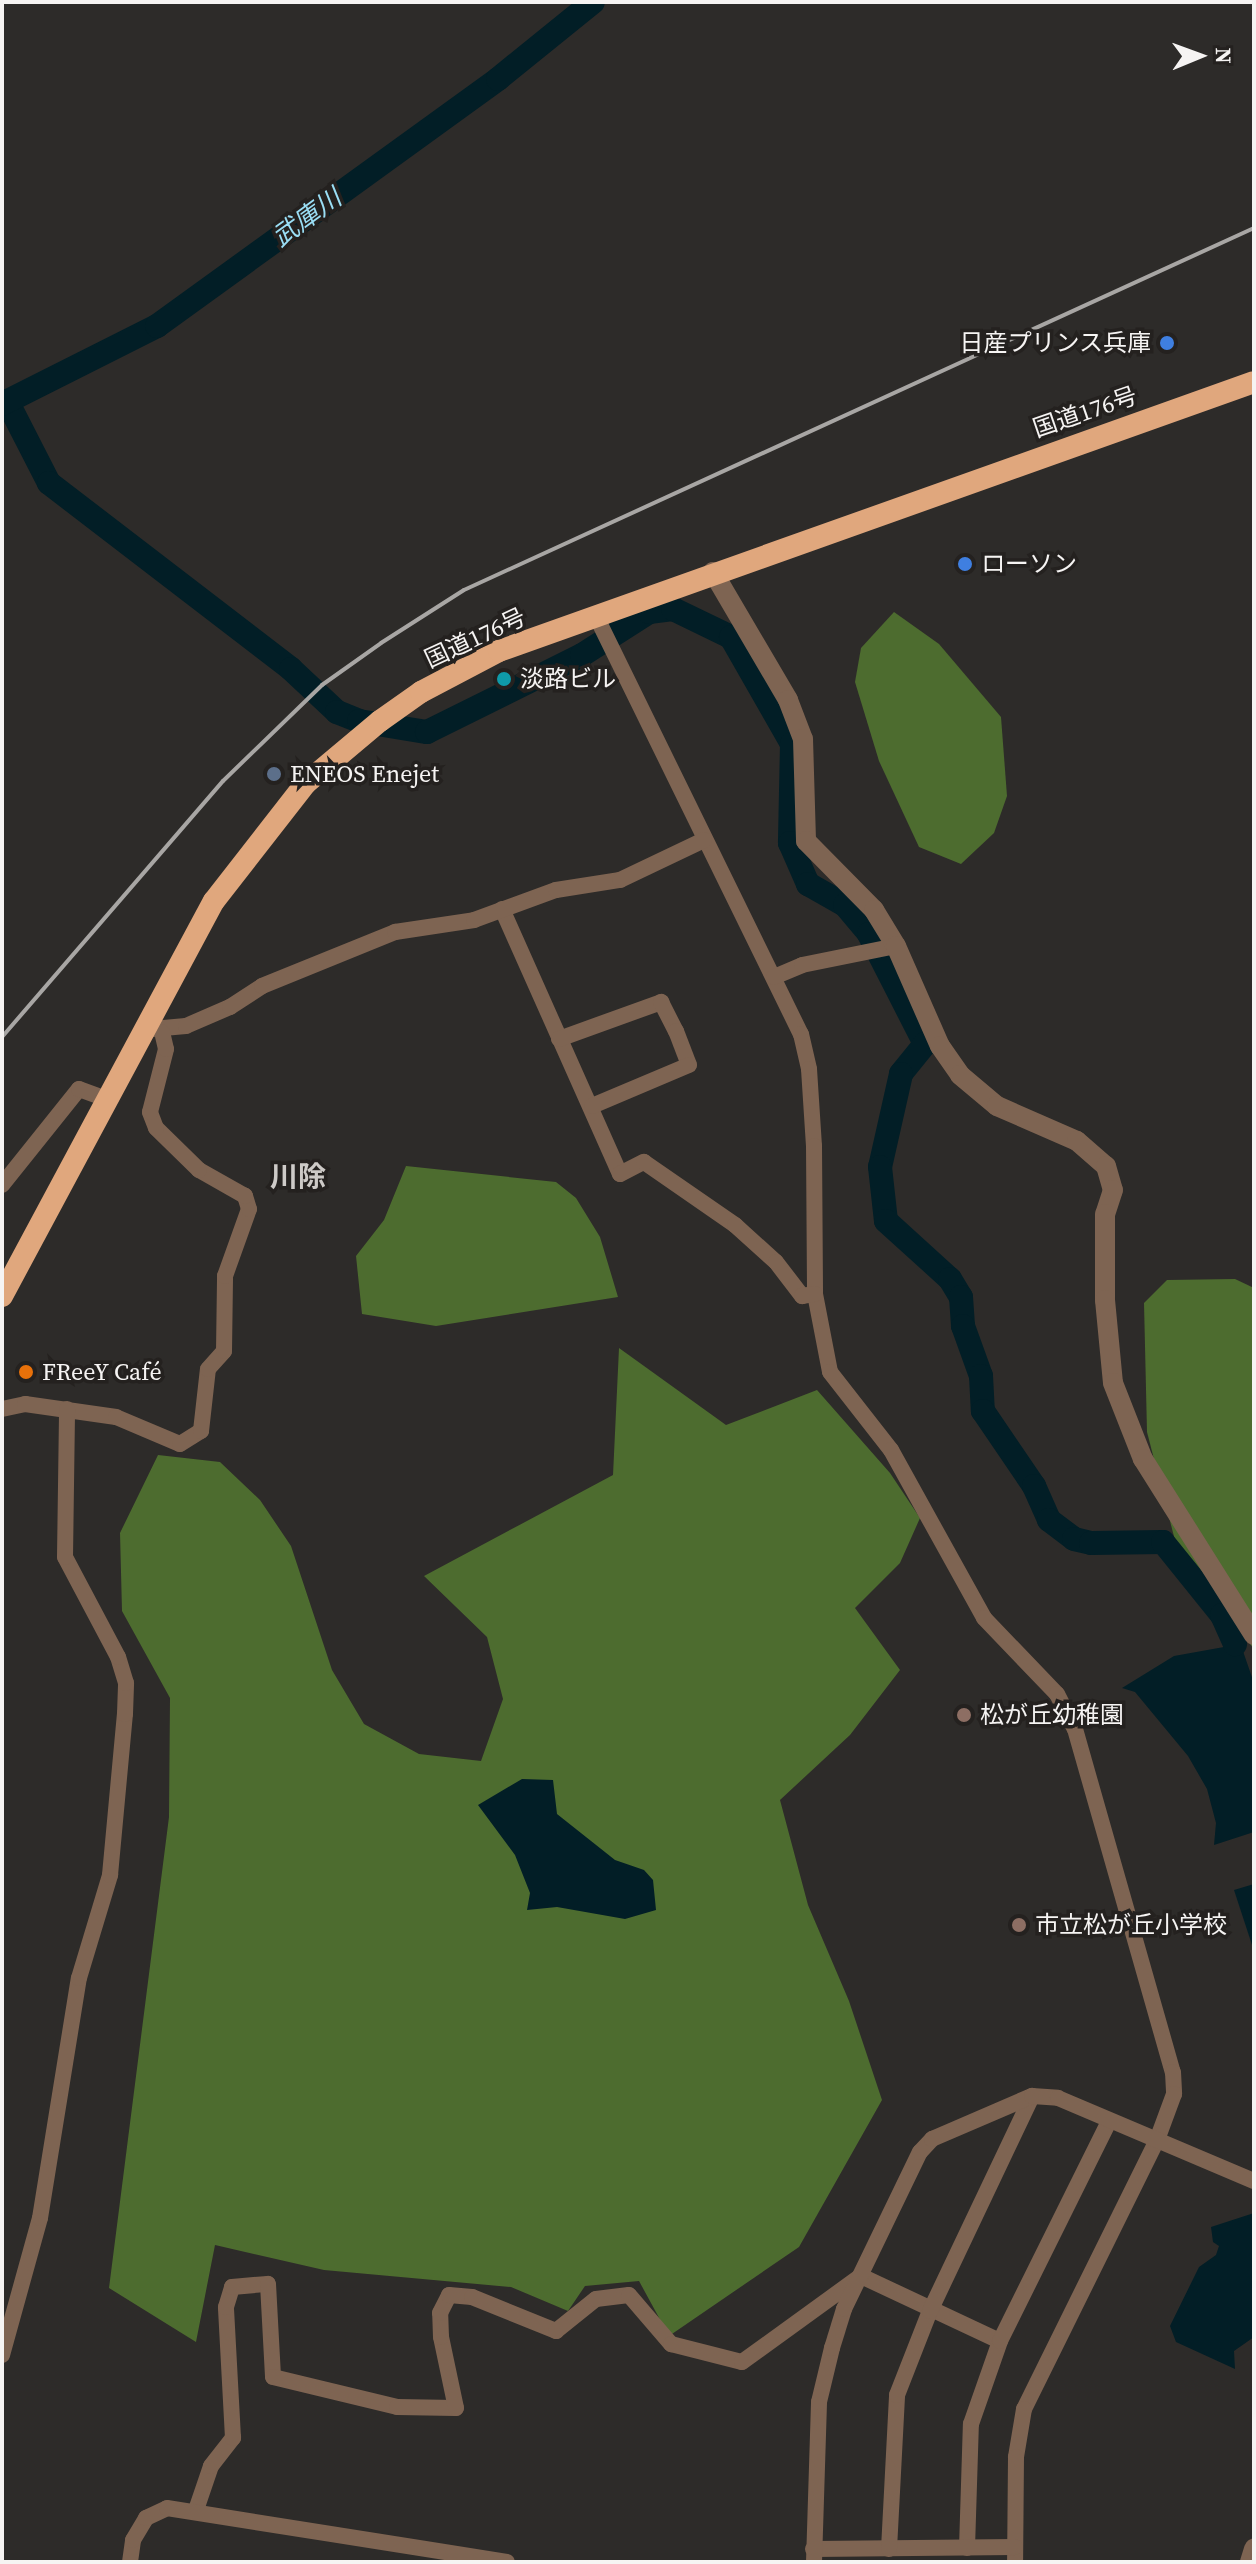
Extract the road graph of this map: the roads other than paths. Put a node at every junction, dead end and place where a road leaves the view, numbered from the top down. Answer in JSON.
{"nodes":[{"id":1,"x":1254,"y":382,"type":"edge"},
{"id":2,"x":713,"y":572,"type":"junction"},
{"id":3,"x":602,"y":632,"type":"junction"},
{"id":4,"x":704,"y":840,"type":"junction"},
{"id":5,"x":502,"y":909,"type":"junction"},
{"id":6,"x":884,"y":948,"type":"junction"},
{"id":7,"x":774,"y":977,"type":"junction"},
{"id":8,"x":154,"y":1030,"type":"junction"},
{"id":9,"x":559,"y":1039,"type":"junction"},
{"id":10,"x":109,"y":1100,"type":"junction"},
{"id":11,"x":592,"y":1106,"type":"junction"},
{"id":12,"x":2,"y":1185,"type":"edge"},
{"id":13,"x":815,"y":1294,"type":"junction"},
{"id":14,"x":2,"y":1296,"type":"edge"},
{"id":15,"x":2,"y":1409,"type":"edge"},
{"id":16,"x":67,"y":1409,"type":"junction"},
{"id":17,"x":1254,"y":1635,"type":"edge"},
{"id":18,"x":1032,"y":2096,"type":"junction"},
{"id":19,"x":1109,"y":2121,"type":"junction"},
{"id":20,"x":1157,"y":2140,"type":"junction"},
{"id":21,"x":1254,"y":2181,"type":"edge"},
{"id":22,"x":861,"y":2276,"type":"junction"},
{"id":23,"x":930,"y":2311,"type":"junction"},
{"id":24,"x":1000,"y":2341,"type":"junction"},
{"id":25,"x":2,"y":2355,"type":"edge"},
{"id":26,"x":196,"y":2510,"type":"junction"},
{"id":27,"x":967,"y":2548,"type":"junction"},
{"id":28,"x":889,"y":2549,"type":"junction"},
{"id":29,"x":1254,"y":2549,"type":"edge"},
{"id":30,"x":1015,"y":2555,"type":"edge"},
{"id":31,"x":814,"y":2556,"type":"edge"},
{"id":32,"x":130,"y":2562,"type":"edge"},
{"id":33,"x":507,"y":2562,"type":"edge"},
{"id":34,"x":1250,"y":2562,"type":"edge"}],
"edges":[{"from":1,"to":2,"type":"highway","name":"国道176号"},
{"from":2,"to":3,"type":"highway","name":"国道176号"},
{"from":2,"to":6,"type":"street"},
{"from":3,"to":4,"type":"street"},
{"from":3,"to":8,"type":"highway","name":"国道176号"},
{"from":4,"to":5,"type":"street"},
{"from":4,"to":7,"type":"street"},
{"from":5,"to":8,"type":"street"},
{"from":5,"to":9,"type":"street"},
{"from":6,"to":7,"type":"street"},
{"from":6,"to":17,"type":"street"},
{"from":7,"to":13,"type":"street"},
{"from":8,"to":10,"type":"highway","name":"国道176号"},
{"from":8,"to":16,"type":"street"},
{"from":9,"to":11,"type":"street"},
{"from":9,"to":11,"type":"street"},
{"from":10,"to":12,"type":"street"},
{"from":10,"to":14,"type":"highway","name":"国道176号"},
{"from":11,"to":13,"type":"street"},
{"from":13,"to":20,"type":"street"},
{"from":15,"to":16,"type":"street"},
{"from":16,"to":25,"type":"street"},
{"from":18,"to":19,"type":"street"},
{"from":18,"to":22,"type":"street"},
{"from":18,"to":23,"type":"street"},
{"from":19,"to":20,"type":"street"},
{"from":19,"to":24,"type":"street"},
{"from":20,"to":21,"type":"street"},
{"from":20,"to":30,"type":"street"},
{"from":22,"to":23,"type":"street"},
{"from":22,"to":26,"type":"street"},
{"from":22,"to":31,"type":"street"},
{"from":23,"to":24,"type":"street"},
{"from":23,"to":28,"type":"street"},
{"from":24,"to":27,"type":"street"},
{"from":26,"to":32,"type":"street"},
{"from":26,"to":33,"type":"street"},
{"from":27,"to":28,"type":"street"},
{"from":27,"to":30,"type":"street"},
{"from":28,"to":31,"type":"street"},
{"from":29,"to":34,"type":"street"}]}
